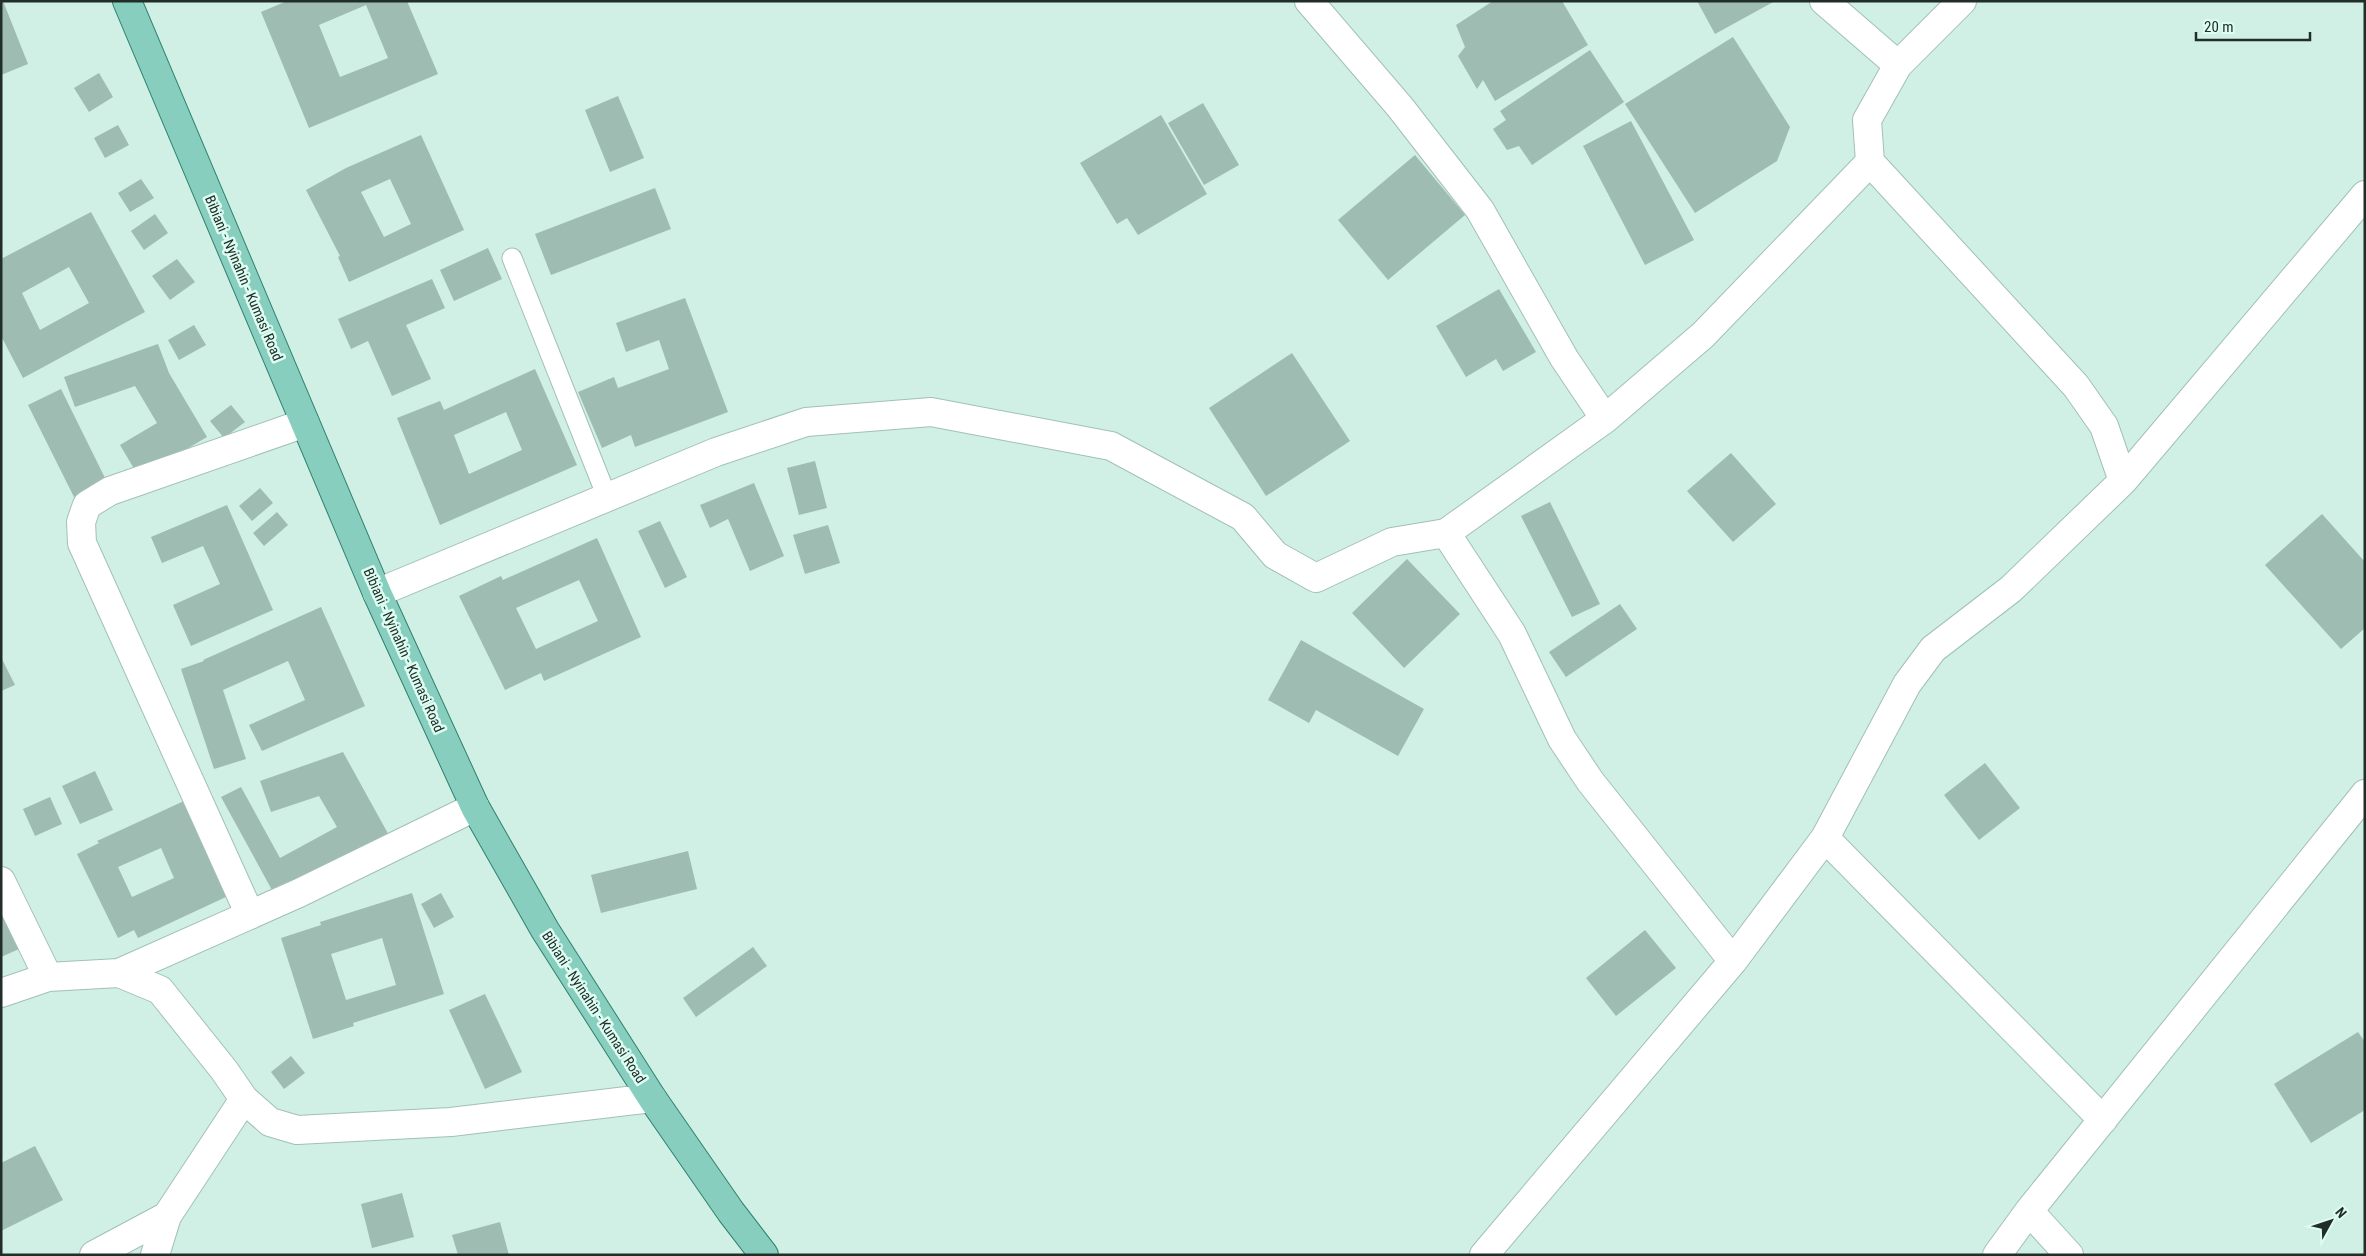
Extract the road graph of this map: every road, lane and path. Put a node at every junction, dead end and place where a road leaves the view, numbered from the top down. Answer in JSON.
{"nodes":[{"id":1,"x":127,"y":1,"type":"edge"},
{"id":2,"x":1308,"y":1,"type":"edge"},
{"id":3,"x":1824,"y":1,"type":"edge"},
{"id":4,"x":1962,"y":1,"type":"edge"},
{"id":5,"x":1898,"y":65,"type":"junction"},
{"id":6,"x":1870,"y":162,"type":"junction"},
{"id":7,"x":2365,"y":195,"type":"edge"},
{"id":8,"x":512,"y":258,"type":"dead end"},
{"id":9,"x":1605,"y":419,"type":"junction"},
{"id":10,"x":305,"y":423,"type":"junction"},
{"id":11,"x":2123,"y":480,"type":"junction"},
{"id":12,"x":606,"y":497,"type":"junction"},
{"id":13,"x":1446,"y":533,"type":"junction"},
{"id":14,"x":377,"y":593,"type":"junction"},
{"id":15,"x":2365,"y":794,"type":"edge"},
{"id":16,"x":476,"y":808,"type":"junction"},
{"id":17,"x":1825,"y":838,"type":"junction"},
{"id":18,"x":1,"y":881,"type":"edge"},
{"id":19,"x":250,"y":915,"type":"junction"},
{"id":20,"x":1733,"y":961,"type":"junction"},
{"id":21,"x":119,"y":973,"type":"junction"},
{"id":22,"x":48,"y":977,"type":"junction"},
{"id":23,"x":1,"y":993,"type":"edge"},
{"id":24,"x":652,"y":1098,"type":"junction"},
{"id":25,"x":244,"y":1099,"type":"junction"},
{"id":26,"x":2103,"y":1120,"type":"junction"},
{"id":27,"x":2030,"y":1211,"type":"junction"},
{"id":28,"x":167,"y":1216,"type":"junction"},
{"id":29,"x":94,"y":1255,"type":"edge"},
{"id":30,"x":155,"y":1255,"type":"edge"},
{"id":31,"x":764,"y":1255,"type":"edge"},
{"id":32,"x":1484,"y":1255,"type":"edge"},
{"id":33,"x":1997,"y":1255,"type":"edge"},
{"id":34,"x":2069,"y":1255,"type":"edge"}],
"edges":[{"from":1,"to":10,"type":"main road","name":"Bibiani - Nyinahin - Kumasi Road"},
{"from":2,"to":9,"type":"street"},
{"from":3,"to":5,"type":"street"},
{"from":4,"to":5,"type":"street"},
{"from":5,"to":6,"type":"street"},
{"from":6,"to":9,"type":"street"},
{"from":6,"to":11,"type":"street"},
{"from":7,"to":11,"type":"street"},
{"from":8,"to":12,"type":"lane"},
{"from":9,"to":13,"type":"street"},
{"from":10,"to":14,"type":"main road","name":"Bibiani - Nyinahin - Kumasi Road"},
{"from":10,"to":19,"type":"street"},
{"from":11,"to":17,"type":"street"},
{"from":12,"to":13,"type":"street"},
{"from":12,"to":14,"type":"street"},
{"from":13,"to":20,"type":"street"},
{"from":14,"to":16,"type":"main road","name":"Bibiani - Nyinahin - Kumasi Road"},
{"from":15,"to":26,"type":"street"},
{"from":16,"to":19,"type":"street"},
{"from":16,"to":24,"type":"main road","name":"Bibiani - Nyinahin - Kumasi Road"},
{"from":17,"to":20,"type":"street"},
{"from":17,"to":26,"type":"street"},
{"from":18,"to":22,"type":"street"},
{"from":19,"to":21,"type":"street"},
{"from":20,"to":32,"type":"street"},
{"from":21,"to":22,"type":"street"},
{"from":21,"to":25,"type":"street"},
{"from":22,"to":23,"type":"street"},
{"from":24,"to":25,"type":"street"},
{"from":24,"to":31,"type":"main road","name":"Bibiani - Nyinahin - Kumasi Road"},
{"from":25,"to":28,"type":"street"},
{"from":26,"to":27,"type":"street"},
{"from":27,"to":33,"type":"street"},
{"from":27,"to":34,"type":"street"},
{"from":28,"to":29,"type":"street"},
{"from":28,"to":30,"type":"street"}]}
